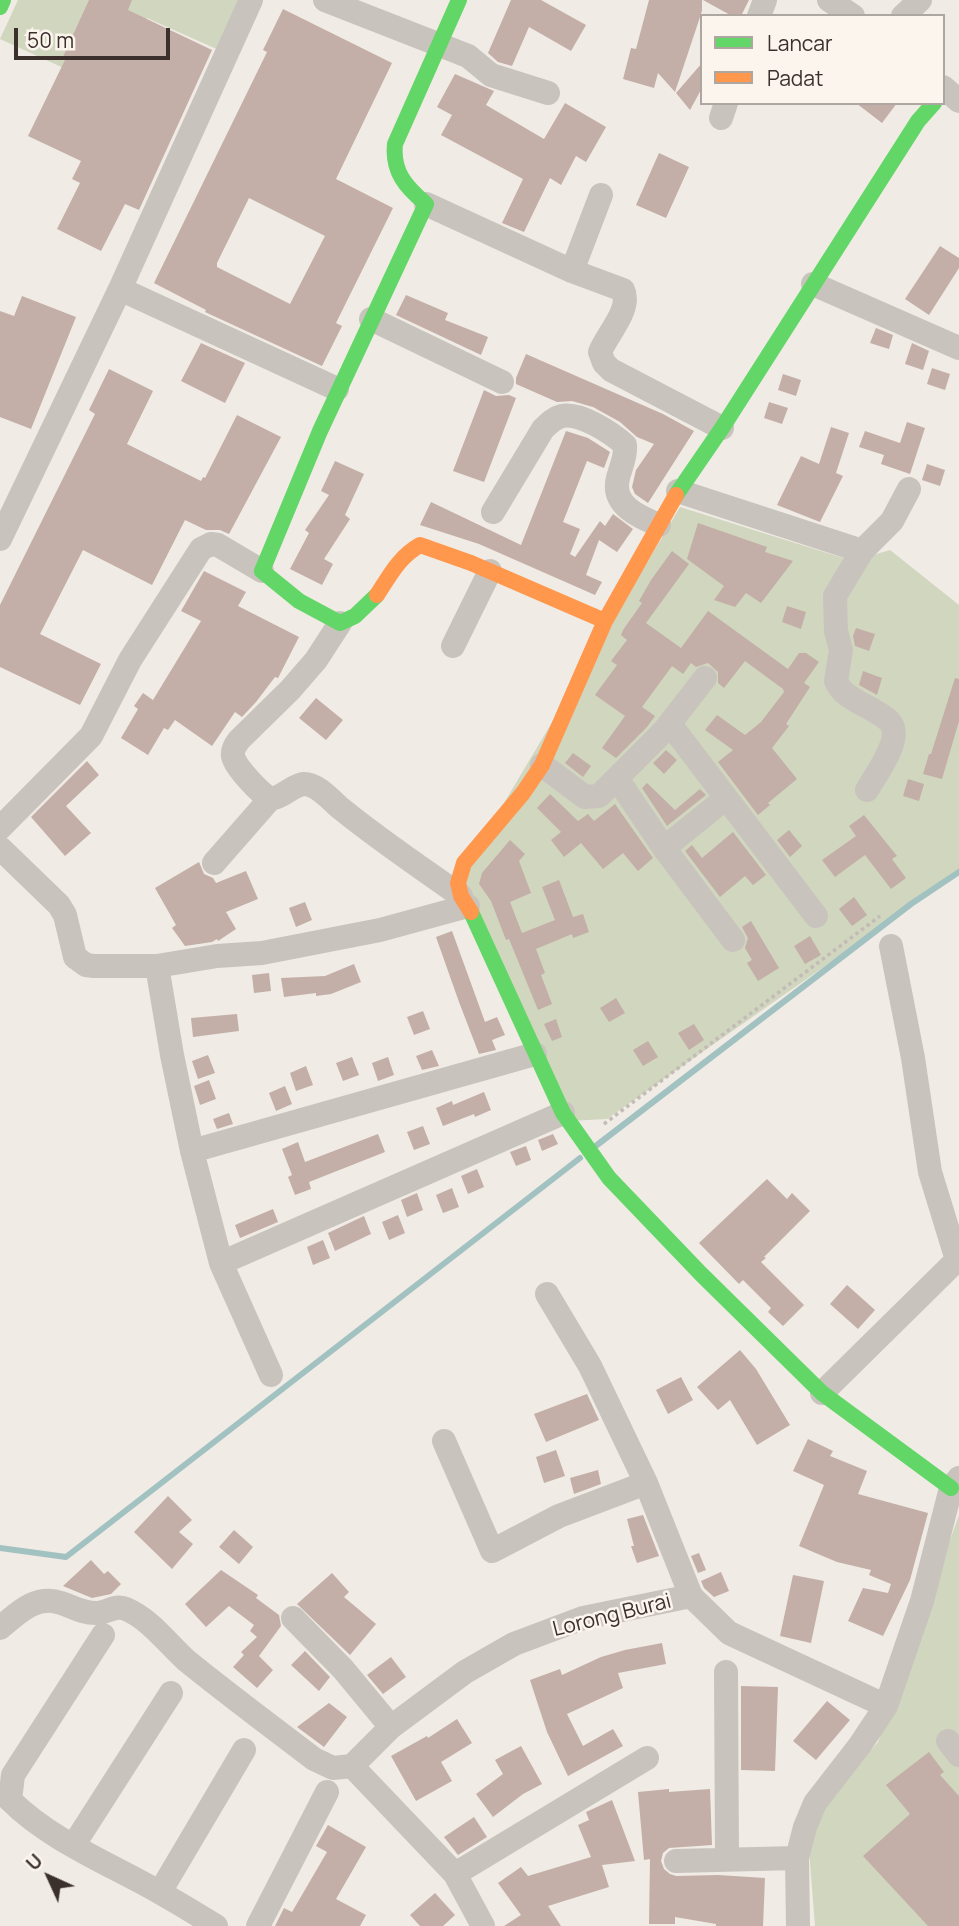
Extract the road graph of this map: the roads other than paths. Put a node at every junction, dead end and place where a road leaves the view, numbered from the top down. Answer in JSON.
{"nodes":[{"id":1,"x":3,"y":0,"type":"edge"},
{"id":2,"x":251,"y":0,"type":"edge"},
{"id":3,"x":325,"y":0,"type":"edge"},
{"id":4,"x":459,"y":0,"type":"edge"},
{"id":5,"x":829,"y":0,"type":"edge"},
{"id":6,"x":920,"y":0,"type":"edge"},
{"id":7,"x":0,"y":7,"type":"edge"},
{"id":8,"x":850,"y":14,"type":"edge"},
{"id":9,"x":905,"y":14,"type":"edge"},
{"id":10,"x":440,"y":44,"type":"junction"},
{"id":11,"x":548,"y":93,"type":"dead end"},
{"id":12,"x":935,"y":105,"type":"edge"},
{"id":13,"x":601,"y":195,"type":"dead end"},
{"id":14,"x":426,"y":204,"type":"junction"},
{"id":15,"x":572,"y":271,"type":"junction"},
{"id":16,"x":813,"y":284,"type":"junction"},
{"id":17,"x":120,"y":289,"type":"junction"},
{"id":18,"x":371,"y":320,"type":"junction"},
{"id":19,"x":959,"y":348,"type":"edge"},
{"id":20,"x":502,"y":382,"type":"dead end"},
{"id":21,"x":337,"y":389,"type":"junction"},
{"id":22,"x":722,"y":428,"type":"junction"},
{"id":23,"x":909,"y":489,"type":"dead end"},
{"id":24,"x":678,"y":491,"type":"junction"},
{"id":25,"x":493,"y":512,"type":"dead end"},
{"id":26,"x":659,"y":525,"type":"junction"},
{"id":27,"x":0,"y":539,"type":"edge"},
{"id":28,"x":862,"y":551,"type":"junction"},
{"id":29,"x":262,"y":571,"type":"junction"},
{"id":30,"x":490,"y":571,"type":"junction"},
{"id":31,"x":605,"y":621,"type":"junction"},
{"id":32,"x":340,"y":624,"type":"junction"},
{"id":33,"x":453,"y":646,"type":"dead end"},
{"id":34,"x":705,"y":678,"type":"dead end"},
{"id":35,"x":670,"y":724,"type":"junction"},
{"id":36,"x":542,"y":765,"type":"junction"},
{"id":37,"x":618,"y":780,"type":"junction"},
{"id":38,"x":867,"y":790,"type":"dead end"},
{"id":39,"x":726,"y":798,"type":"junction"},
{"id":40,"x":270,"y":799,"type":"junction"},
{"id":41,"x":0,"y":828,"type":"edge"},
{"id":42,"x":0,"y":848,"type":"edge"},
{"id":43,"x":664,"y":848,"type":"junction"},
{"id":44,"x":214,"y":863,"type":"dead end"},
{"id":45,"x":464,"y":901,"type":"junction"},
{"id":46,"x":816,"y":916,"type":"dead end"},
{"id":47,"x":733,"y":940,"type":"dead end"},
{"id":48,"x":891,"y":946,"type":"dead end"},
{"id":49,"x":157,"y":966,"type":"junction"},
{"id":50,"x":535,"y":1054,"type":"junction"},
{"id":51,"x":571,"y":1127,"type":"junction"},
{"id":52,"x":192,"y":1152,"type":"junction"},
{"id":53,"x":958,"y":1259,"type":"edge"},
{"id":54,"x":221,"y":1263,"type":"junction"},
{"id":55,"x":547,"y":1294,"type":"dead end"},
{"id":56,"x":271,"y":1375,"type":"dead end"},
{"id":57,"x":822,"y":1393,"type":"junction"},
{"id":58,"x":444,"y":1441,"type":"dead end"},
{"id":59,"x":646,"y":1483,"type":"junction"},
{"id":60,"x":955,"y":1483,"type":"edge"},
{"id":61,"x":691,"y":1597,"type":"junction"},
{"id":62,"x":293,"y":1618,"type":"dead end"},
{"id":63,"x":0,"y":1628,"type":"edge"},
{"id":64,"x":103,"y":1635,"type":"dead end"},
{"id":65,"x":726,"y":1672,"type":"dead end"},
{"id":66,"x":171,"y":1693,"type":"dead end"},
{"id":67,"x":886,"y":1706,"type":"junction"},
{"id":68,"x":391,"y":1727,"type":"junction"},
{"id":69,"x":244,"y":1750,"type":"dead end"},
{"id":70,"x":647,"y":1758,"type":"dead end"},
{"id":71,"x":352,"y":1766,"type":"junction"},
{"id":72,"x":327,"y":1792,"type":"dead end"},
{"id":73,"x":73,"y":1846,"type":"junction"},
{"id":74,"x":727,"y":1858,"type":"junction"},
{"id":75,"x":797,"y":1858,"type":"junction"},
{"id":76,"x":676,"y":1861,"type":"dead end"},
{"id":77,"x":455,"y":1874,"type":"junction"},
{"id":78,"x":160,"y":1892,"type":"junction"},
{"id":79,"x":216,"y":1926,"type":"edge"},
{"id":80,"x":258,"y":1926,"type":"edge"},
{"id":81,"x":483,"y":1926,"type":"edge"},
{"id":82,"x":798,"y":1926,"type":"edge"}],
"edges":[{"from":1,"to":7,"type":"main road"},
{"from":2,"to":17,"type":"street"},
{"from":3,"to":10,"type":"street"},
{"from":4,"to":10,"type":"main road"},
{"from":5,"to":8,"type":"street"},
{"from":6,"to":9,"type":"street"},
{"from":10,"to":11,"type":"street"},
{"from":10,"to":14,"type":"main road"},
{"from":12,"to":16,"type":"main road"},
{"from":13,"to":15,"type":"street"},
{"from":14,"to":15,"type":"street"},
{"from":14,"to":18,"type":"main road"},
{"from":15,"to":22,"type":"street"},
{"from":16,"to":19,"type":"street"},
{"from":16,"to":22,"type":"main road"},
{"from":17,"to":21,"type":"street"},
{"from":17,"to":27,"type":"street"},
{"from":18,"to":20,"type":"street"},
{"from":18,"to":21,"type":"main road"},
{"from":21,"to":29,"type":"main road"},
{"from":22,"to":24,"type":"main road"},
{"from":23,"to":28,"type":"street"},
{"from":24,"to":26,"type":"main road"},
{"from":24,"to":28,"type":"street"},
{"from":25,"to":26,"type":"street"},
{"from":26,"to":31,"type":"main road"},
{"from":28,"to":38,"type":"street"},
{"from":29,"to":32,"type":"main road"},
{"from":29,"to":41,"type":"street"},
{"from":30,"to":31,"type":"main road"},
{"from":30,"to":32,"type":"main road"},
{"from":30,"to":33,"type":"street"},
{"from":31,"to":36,"type":"main road"},
{"from":32,"to":40,"type":"street"},
{"from":34,"to":35,"type":"street"},
{"from":35,"to":37,"type":"street"},
{"from":35,"to":39,"type":"street"},
{"from":36,"to":37,"type":"street"},
{"from":36,"to":45,"type":"main road"},
{"from":37,"to":43,"type":"street"},
{"from":39,"to":43,"type":"street"},
{"from":39,"to":46,"type":"street"},
{"from":40,"to":44,"type":"street"},
{"from":40,"to":45,"type":"street"},
{"from":42,"to":49,"type":"street"},
{"from":43,"to":47,"type":"street"},
{"from":45,"to":49,"type":"street"},
{"from":45,"to":50,"type":"main road"},
{"from":48,"to":53,"type":"street"},
{"from":49,"to":52,"type":"street"},
{"from":50,"to":51,"type":"main road"},
{"from":50,"to":52,"type":"street"},
{"from":51,"to":54,"type":"street"},
{"from":51,"to":57,"type":"main road"},
{"from":52,"to":54,"type":"street"},
{"from":53,"to":57,"type":"street"},
{"from":54,"to":56,"type":"street"},
{"from":55,"to":59,"type":"street"},
{"from":57,"to":60,"type":"main road"},
{"from":58,"to":59,"type":"street"},
{"from":59,"to":61,"type":"street"},
{"from":60,"to":67,"type":"street"},
{"from":61,"to":67,"type":"street","name":"Lorong Burai"},
{"from":61,"to":68,"type":"street","name":"Lorong Burai"},
{"from":62,"to":68,"type":"street"},
{"from":63,"to":71,"type":"street"},
{"from":64,"to":73,"type":"street"},
{"from":65,"to":74,"type":"street"},
{"from":66,"to":73,"type":"street"},
{"from":67,"to":75,"type":"street"},
{"from":68,"to":71,"type":"street","name":"Lorong Burai"},
{"from":69,"to":78,"type":"street"},
{"from":70,"to":77,"type":"street"},
{"from":71,"to":77,"type":"street"},
{"from":72,"to":80,"type":"street"},
{"from":73,"to":78,"type":"street"},
{"from":74,"to":75,"type":"street"},
{"from":74,"to":76,"type":"street"},
{"from":75,"to":82,"type":"street"},
{"from":77,"to":81,"type":"street"},
{"from":78,"to":79,"type":"street"}]}
